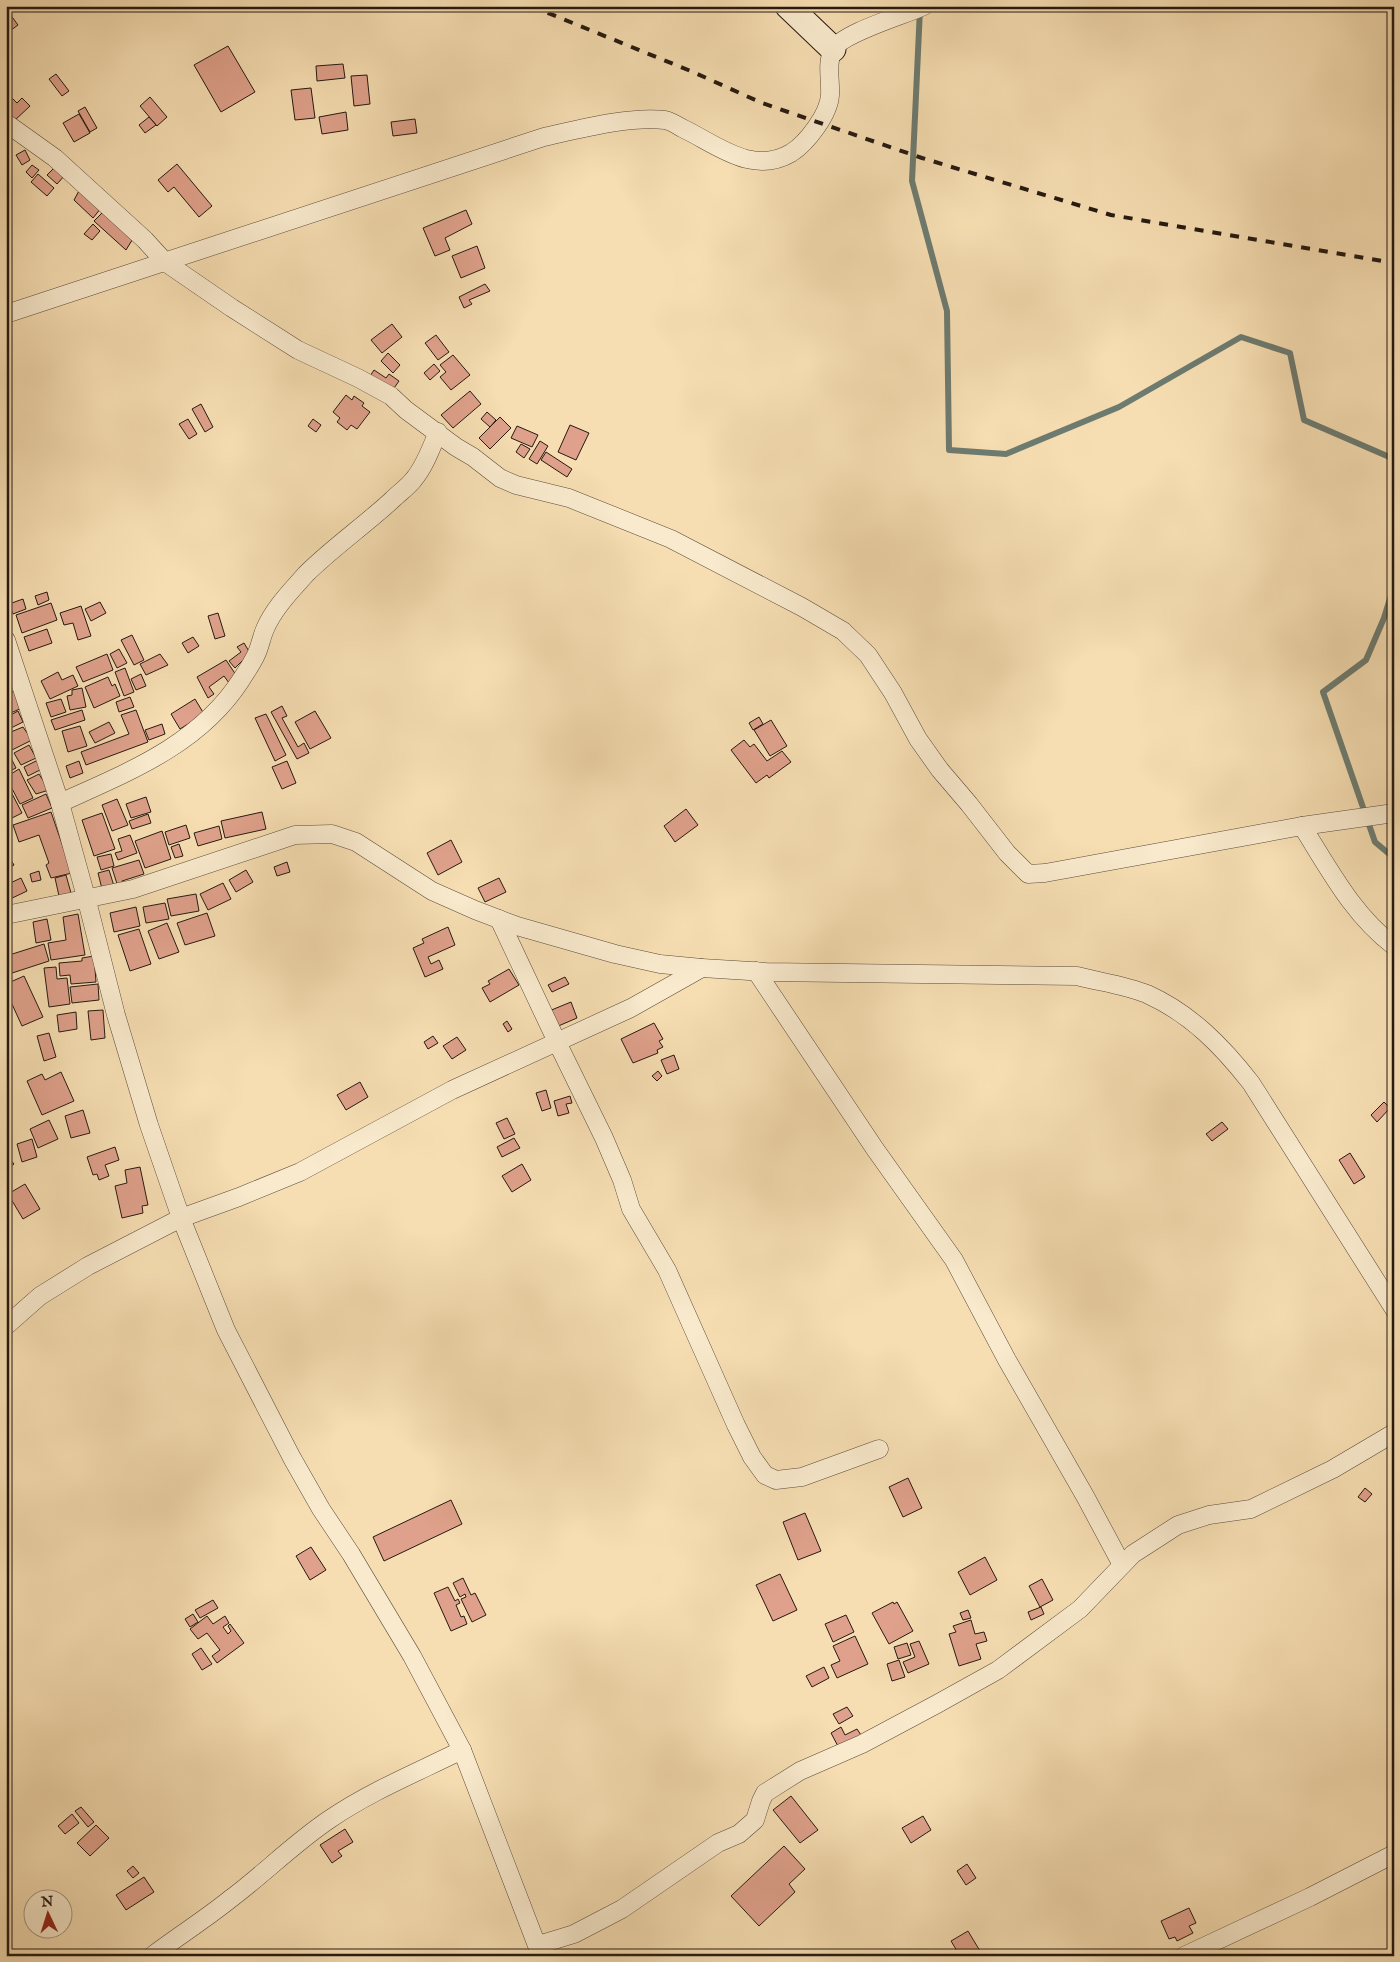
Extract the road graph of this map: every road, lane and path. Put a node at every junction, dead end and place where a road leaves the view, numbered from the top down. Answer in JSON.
{"nodes":[{"id":1,"x":788,"y":6,"type":"edge"},
{"id":2,"x":924,"y":6,"type":"edge"},
{"id":3,"x":833,"y":49,"type":"junction"},
{"id":4,"x":6,"y":123,"type":"edge"},
{"id":5,"x":165,"y":262,"type":"junction"},
{"id":6,"x":6,"y":314,"type":"edge"},
{"id":7,"x":438,"y":432,"type":"junction"},
{"id":8,"x":6,"y":640,"type":"edge"},
{"id":9,"x":12,"y":677,"type":"edge"},
{"id":10,"x":60,"y":803,"type":"junction"},
{"id":11,"x":1388,"y":814,"type":"edge"},
{"id":12,"x":1302,"y":826,"type":"junction"},
{"id":13,"x":86,"y":897,"type":"junction"},
{"id":14,"x":6,"y":915,"type":"edge"},
{"id":15,"x":499,"y":919,"type":"junction"},
{"id":16,"x":1394,"y":946,"type":"edge"},
{"id":17,"x":702,"y":968,"type":"junction"},
{"id":18,"x":756,"y":971,"type":"junction"},
{"id":19,"x":557,"y":1042,"type":"junction"},
{"id":20,"x":181,"y":1218,"type":"junction"},
{"id":21,"x":1394,"y":1309,"type":"edge"},
{"id":22,"x":6,"y":1326,"type":"edge"},
{"id":23,"x":1394,"y":1433,"type":"edge"},
{"id":24,"x":879,"y":1449,"type":"dead end"},
{"id":25,"x":1122,"y":1566,"type":"junction"},
{"id":26,"x":462,"y":1750,"type":"junction"},
{"id":27,"x":1394,"y":1854,"type":"edge"},
{"id":28,"x":539,"y":1950,"type":"edge"},
{"id":29,"x":152,"y":1956,"type":"edge"},
{"id":30,"x":1184,"y":1956,"type":"edge"}],
"edges":[{"from":1,"to":3,"type":"street"},
{"from":2,"to":3,"type":"street"},
{"from":3,"to":5,"type":"street"},
{"from":4,"to":5,"type":"street"},
{"from":5,"to":6,"type":"street"},
{"from":5,"to":7,"type":"street"},
{"from":7,"to":10,"type":"street"},
{"from":7,"to":12,"type":"street"},
{"from":8,"to":9,"type":"street"},
{"from":9,"to":10,"type":"street"},
{"from":10,"to":13,"type":"street"},
{"from":11,"to":12,"type":"street"},
{"from":12,"to":16,"type":"street"},
{"from":13,"to":14,"type":"street"},
{"from":13,"to":15,"type":"street"},
{"from":13,"to":20,"type":"street"},
{"from":15,"to":17,"type":"street"},
{"from":15,"to":19,"type":"street"},
{"from":17,"to":18,"type":"street"},
{"from":17,"to":19,"type":"street"},
{"from":18,"to":21,"type":"street"},
{"from":18,"to":25,"type":"street"},
{"from":19,"to":20,"type":"street"},
{"from":19,"to":24,"type":"street"},
{"from":20,"to":22,"type":"street"},
{"from":20,"to":26,"type":"street"},
{"from":23,"to":25,"type":"street"},
{"from":25,"to":28,"type":"street"},
{"from":26,"to":28,"type":"street"},
{"from":26,"to":29,"type":"street"},
{"from":27,"to":30,"type":"street"}]}
